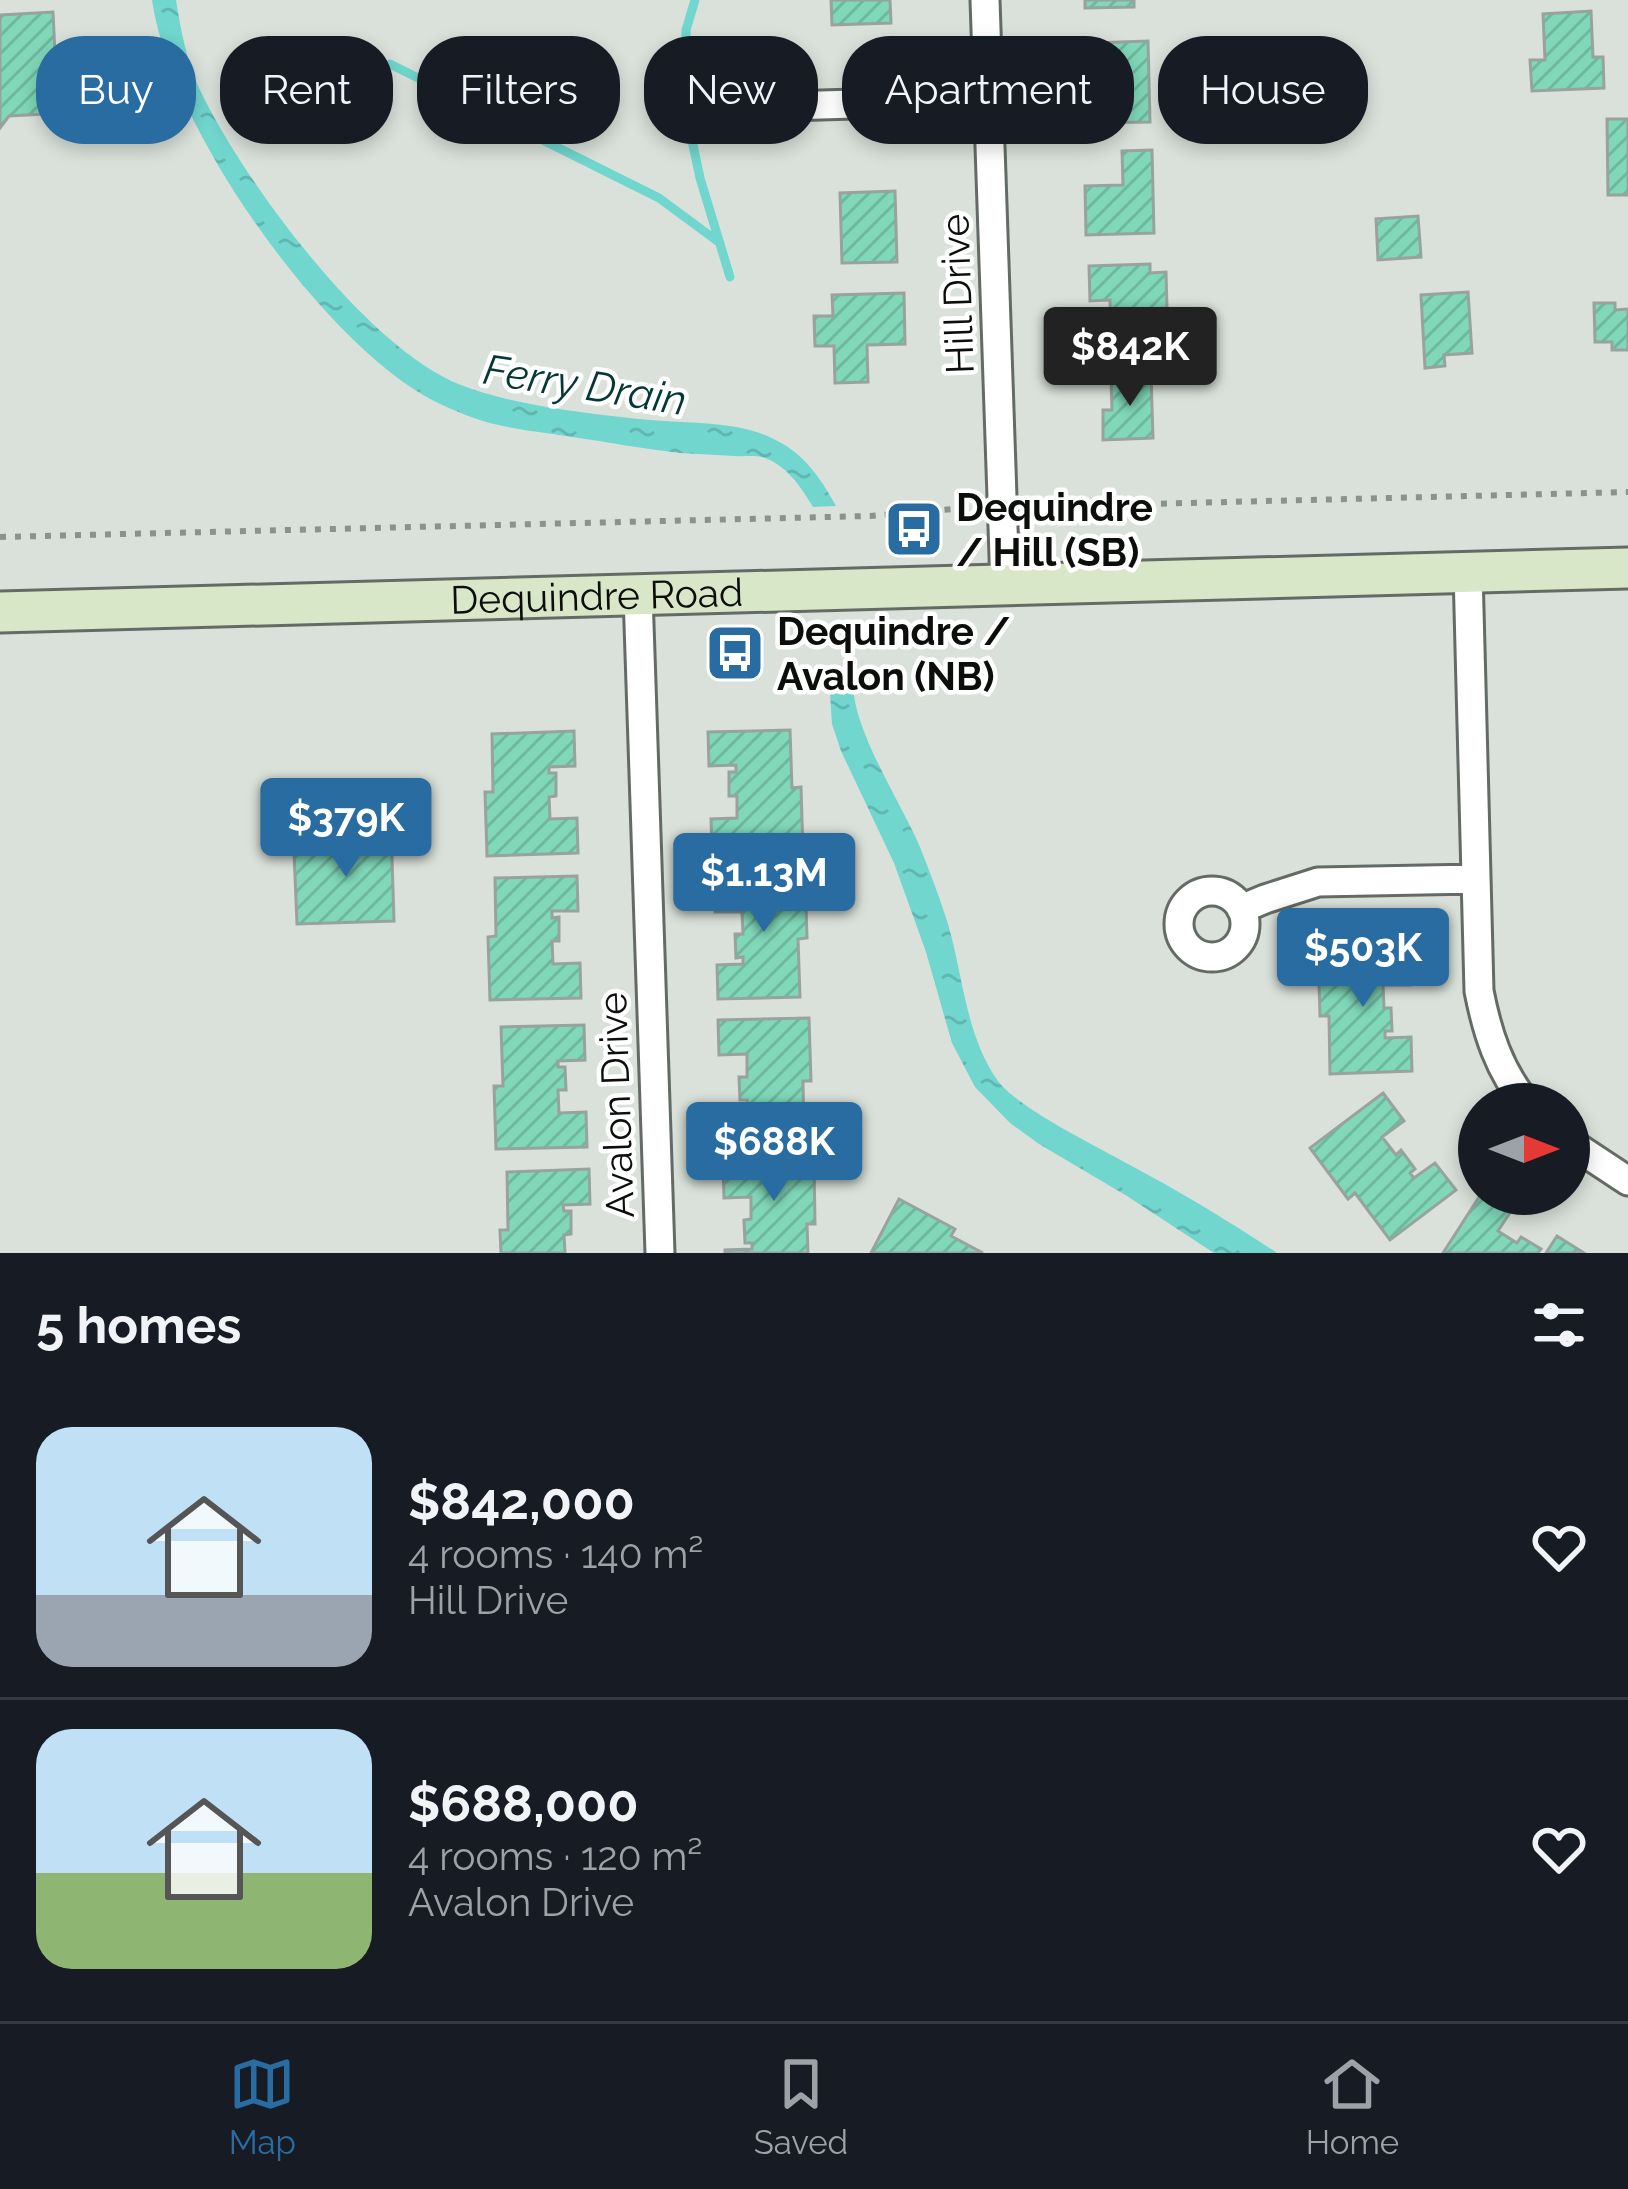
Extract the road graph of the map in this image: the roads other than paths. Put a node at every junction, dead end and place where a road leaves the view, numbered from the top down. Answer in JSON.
{"nodes":[{"id":1,"x":985,"y":0,"type":"edge"},
{"id":2,"x":986,"y":36,"type":"edge"},
{"id":3,"x":990,"y":144,"type":"edge"},
{"id":4,"x":1628,"y":568,"type":"edge"},
{"id":5,"x":1468,"y":571,"type":"junction"},
{"id":6,"x":1005,"y":585,"type":"junction"},
{"id":7,"x":638,"y":594,"type":"junction"},
{"id":8,"x":0,"y":612,"type":"edge"},
{"id":9,"x":1476,"y":879,"type":"junction"},
{"id":10,"x":1241,"y":909,"type":"dead end"},
{"id":11,"x":1512,"y":1083,"type":"edge"},
{"id":12,"x":1590,"y":1156,"type":"edge"},
{"id":13,"x":1628,"y":1181,"type":"edge"},
{"id":14,"x":660,"y":1253,"type":"edge"}],
"edges":[{"from":1,"to":2,"type":"street","name":"Hill Drive"},
{"from":3,"to":6,"type":"street","name":"Hill Drive"},
{"from":4,"to":5,"type":"main road","name":"Dequindre Road"},
{"from":5,"to":6,"type":"main road","name":"Dequindre Road"},
{"from":5,"to":9,"type":"street"},
{"from":6,"to":7,"type":"main road","name":"Dequindre Road"},
{"from":7,"to":8,"type":"main road","name":"Dequindre Road"},
{"from":7,"to":14,"type":"street","name":"Avalon Drive"},
{"from":9,"to":10,"type":"street"},
{"from":9,"to":11,"type":"street"},
{"from":12,"to":13,"type":"street"}]}
